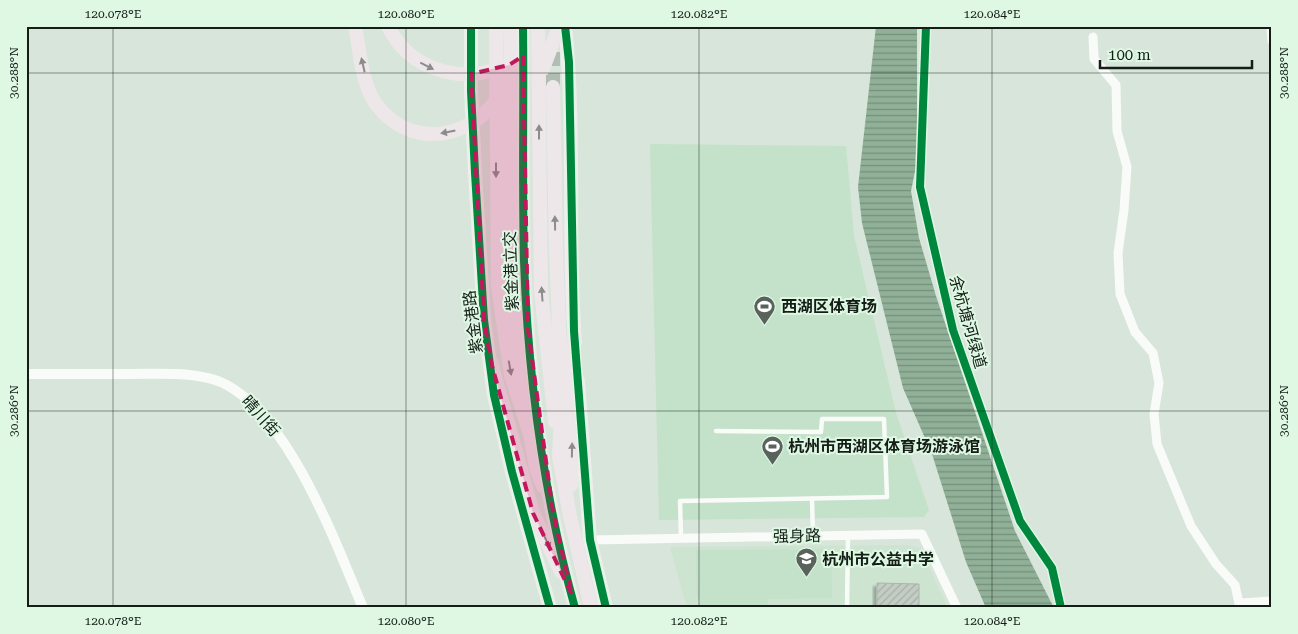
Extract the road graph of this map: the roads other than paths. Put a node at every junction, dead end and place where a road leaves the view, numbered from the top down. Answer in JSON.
{"nodes":[{"id":1,"x":355,"y":26,"type":"edge"},
{"id":2,"x":388,"y":26,"type":"edge"},
{"id":3,"x":471,"y":26,"type":"edge"},
{"id":4,"x":496,"y":26,"type":"edge"},
{"id":5,"x":510,"y":26,"type":"edge"},
{"id":6,"x":523,"y":26,"type":"edge"},
{"id":7,"x":538,"y":26,"type":"edge"},
{"id":8,"x":550,"y":26,"type":"edge"},
{"id":9,"x":559,"y":26,"type":"edge"},
{"id":10,"x":565,"y":26,"type":"edge"},
{"id":11,"x":1271,"y":26,"type":"edge"},
{"id":12,"x":1093,"y":37,"type":"dead end"},
{"id":13,"x":1272,"y":41,"type":"edge"},
{"id":14,"x":509,"y":74,"type":"junction"},
{"id":15,"x":553,"y":87,"type":"tunnel mouth"},
{"id":16,"x":539,"y":97,"type":"junction"},
{"id":17,"x":508,"y":320,"type":"junction"},
{"id":18,"x":574,"y":331,"type":"junction"},
{"id":19,"x":491,"y":362,"type":"junction"},
{"id":20,"x":26,"y":374,"type":"edge"},
{"id":21,"x":716,"y":431,"type":"dead end"},
{"id":22,"x":559,"y":456,"type":"junction"},
{"id":23,"x":812,"y":499,"type":"junction"},
{"id":24,"x":553,"y":512,"type":"junction"},
{"id":25,"x":570,"y":516,"type":"junction"},
{"id":26,"x":848,"y":535,"type":"junction"},
{"id":27,"x":813,"y":536,"type":"junction"},
{"id":28,"x":681,"y":538,"type":"junction"},
{"id":29,"x":590,"y":540,"type":"junction"},
{"id":30,"x":573,"y":601,"type":"edge"},
{"id":31,"x":1272,"y":601,"type":"edge"},
{"id":32,"x":1240,"y":605,"type":"edge"},
{"id":33,"x":363,"y":608,"type":"edge"},
{"id":34,"x":550,"y":608,"type":"edge"},
{"id":35,"x":592,"y":608,"type":"edge"},
{"id":36,"x":606,"y":608,"type":"edge"},
{"id":37,"x":847,"y":608,"type":"edge"},
{"id":38,"x":957,"y":608,"type":"edge"}],
"edges":[{"from":14,"to":1,"type":"highway","one_way":true},
{"from":2,"to":8,"type":"highway","one_way":true},
{"from":3,"to":19,"type":"main road","name":"紫金港路"},
{"from":4,"to":17,"type":"highway","one_way":true},
{"from":5,"to":14,"type":"highway"},
{"from":6,"to":24,"type":"highway","name":"紫金港立交"},
{"from":7,"to":16,"type":"highway","name":"紫金港立交"},
{"from":9,"to":16,"type":"highway"},
{"from":10,"to":18,"type":"main road"},
{"from":11,"to":13,"type":"street"},
{"from":12,"to":32,"type":"street"},
{"from":14,"to":17,"type":"highway"},
{"from":22,"to":15,"type":"highway","one_way":true},
{"from":22,"to":16,"type":"highway","name":"紫金港立交","one_way":true},
{"from":17,"to":24,"type":"highway","one_way":true},
{"from":25,"to":18,"type":"highway","one_way":true},
{"from":18,"to":29,"type":"main road"},
{"from":19,"to":30,"type":"highway","one_way":true},
{"from":19,"to":34,"type":"main road","name":"紫金港路"},
{"from":20,"to":33,"type":"street","name":"晴川街"},
{"from":21,"to":23,"type":"lane"},
{"from":22,"to":25,"type":"highway"},
{"from":23,"to":27,"type":"lane"},
{"from":23,"to":28,"type":"lane"},
{"from":24,"to":30,"type":"highway"},
{"from":25,"to":35,"type":"highway"},
{"from":26,"to":27,"type":"street","name":"强身路"},
{"from":26,"to":37,"type":"lane"},
{"from":26,"to":38,"type":"street","name":"强身路"},
{"from":27,"to":28,"type":"street","name":"强身路"},
{"from":28,"to":29,"type":"street","name":"强身路"},
{"from":29,"to":36,"type":"main road"},
{"from":31,"to":32,"type":"street"}]}
